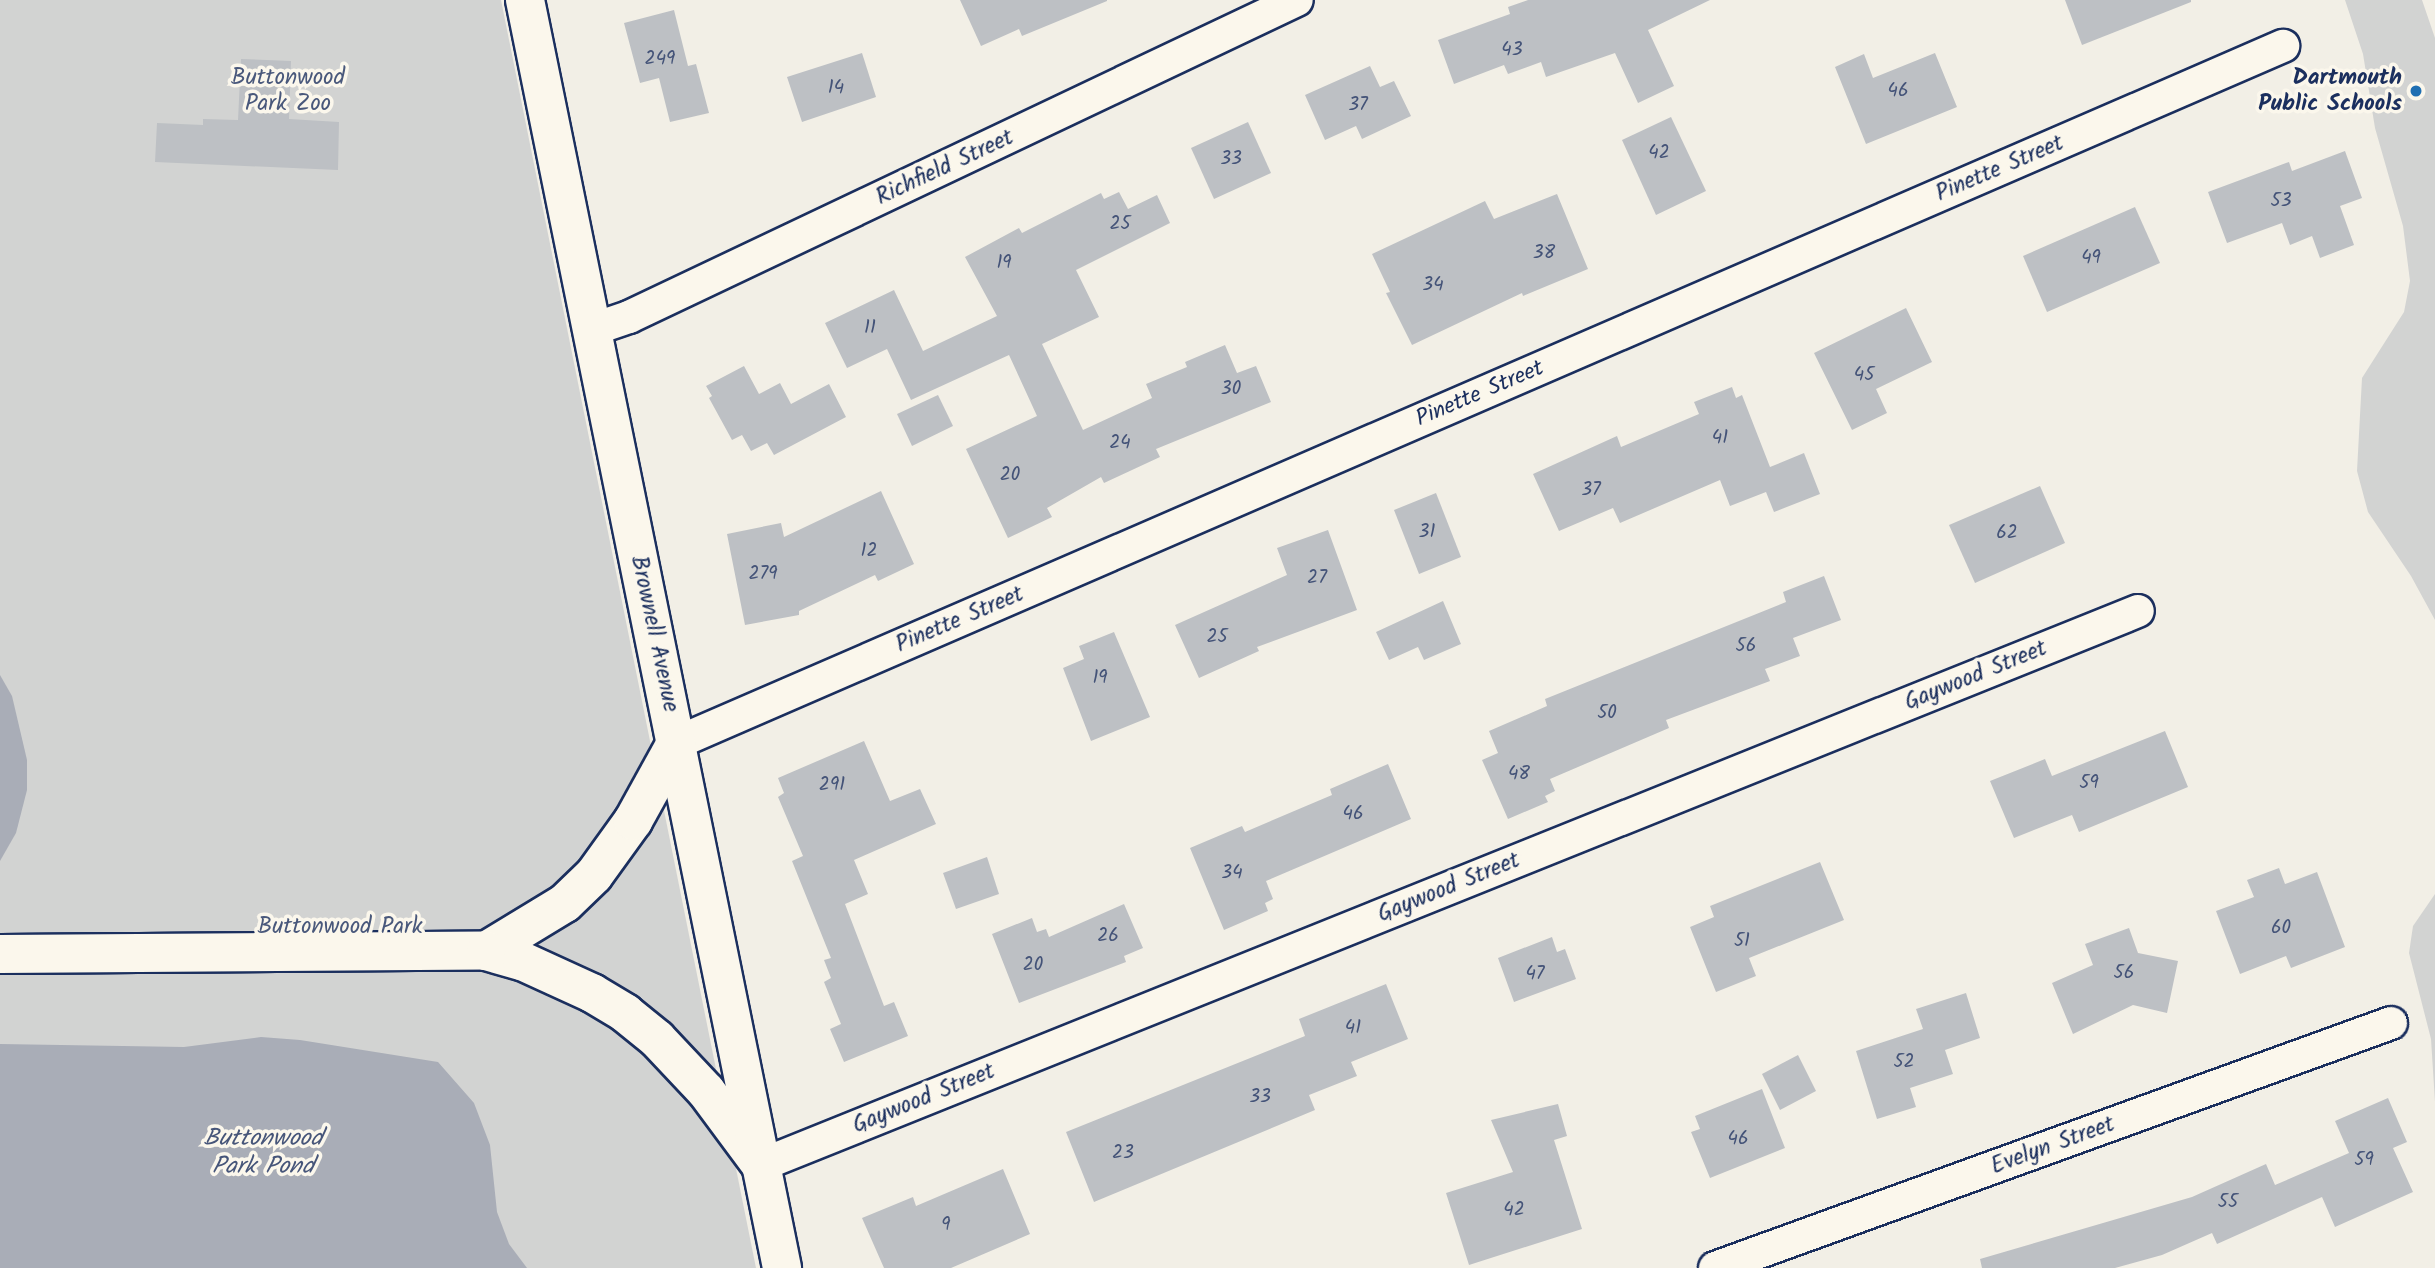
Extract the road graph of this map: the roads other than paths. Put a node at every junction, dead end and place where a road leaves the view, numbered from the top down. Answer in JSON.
{"nodes":[{"id":1,"x":525,"y":0,"type":"edge"},
{"id":2,"x":1297,"y":0,"type":"edge"},
{"id":3,"x":2283,"y":46,"type":"dead end"},
{"id":4,"x":591,"y":330,"type":"junction"},
{"id":5,"x":2138,"y":611,"type":"dead end"},
{"id":6,"x":677,"y":743,"type":"junction"},
{"id":7,"x":486,"y":951,"type":"junction"},
{"id":8,"x":0,"y":954,"type":"edge"},
{"id":9,"x":2391,"y":1023,"type":"dead end"},
{"id":10,"x":761,"y":1165,"type":"junction"},
{"id":11,"x":782,"y":1268,"type":"edge"},
{"id":12,"x":1715,"y":1268,"type":"edge"}],
"edges":[{"from":1,"to":4,"type":"main road","name":"Brownell Avenue"},
{"from":2,"to":4,"type":"street","name":"Richfield Street"},
{"from":3,"to":6,"type":"street","name":"Pinette Street"},
{"from":4,"to":6,"type":"main road","name":"Brownell Avenue"},
{"from":5,"to":10,"type":"street","name":"Gaywood Street"},
{"from":6,"to":7,"type":"main road"},
{"from":6,"to":10,"type":"main road","name":"Brownell Avenue"},
{"from":7,"to":8,"type":"main road"},
{"from":7,"to":10,"type":"main road"},
{"from":9,"to":12,"type":"street","name":"Evelyn Street"},
{"from":10,"to":11,"type":"main road","name":"Brownell Avenue"}]}
